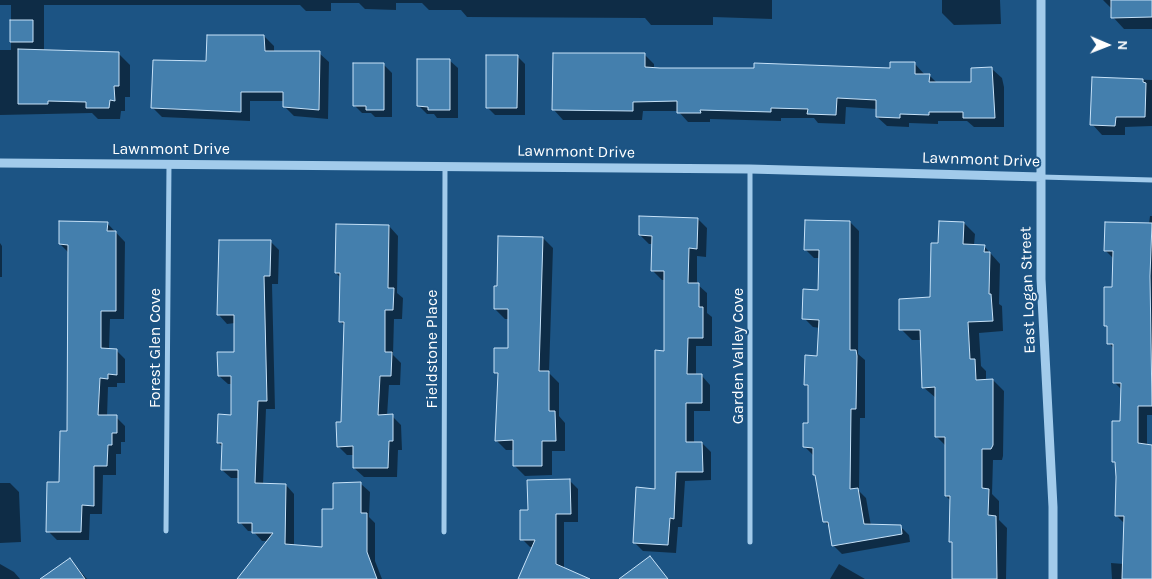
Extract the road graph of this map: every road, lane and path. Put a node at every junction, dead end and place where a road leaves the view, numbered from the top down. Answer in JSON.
{"nodes":[{"id":1,"x":1041,"y":0,"type":"edge"},
{"id":2,"x":0,"y":164,"type":"edge"},
{"id":3,"x":168,"y":164,"type":"junction"},
{"id":4,"x":445,"y":166,"type":"junction"},
{"id":5,"x":750,"y":169,"type":"junction"},
{"id":6,"x":1041,"y":177,"type":"junction"},
{"id":7,"x":1152,"y":180,"type":"edge"},
{"id":8,"x":166,"y":531,"type":"dead end"},
{"id":9,"x":444,"y":532,"type":"dead end"},
{"id":10,"x":750,"y":542,"type":"dead end"},
{"id":11,"x":1053,"y":579,"type":"edge"}],
"edges":[{"from":1,"to":6,"type":"street","name":"East Logan Street"},
{"from":2,"to":3,"type":"street","name":"Lawnmont Drive"},
{"from":3,"to":4,"type":"street","name":"Lawnmont Drive"},
{"from":3,"to":8,"type":"street","name":"Forest Glen Cove"},
{"from":4,"to":5,"type":"street","name":"Lawnmont Drive"},
{"from":4,"to":9,"type":"street","name":"Fieldstone Place"},
{"from":5,"to":6,"type":"street","name":"Lawnmont Drive"},
{"from":5,"to":10,"type":"street","name":"Garden Valley Cove"},
{"from":6,"to":7,"type":"street","name":"Lawnmont Drive"},
{"from":6,"to":11,"type":"street","name":"East Logan Street"}]}
